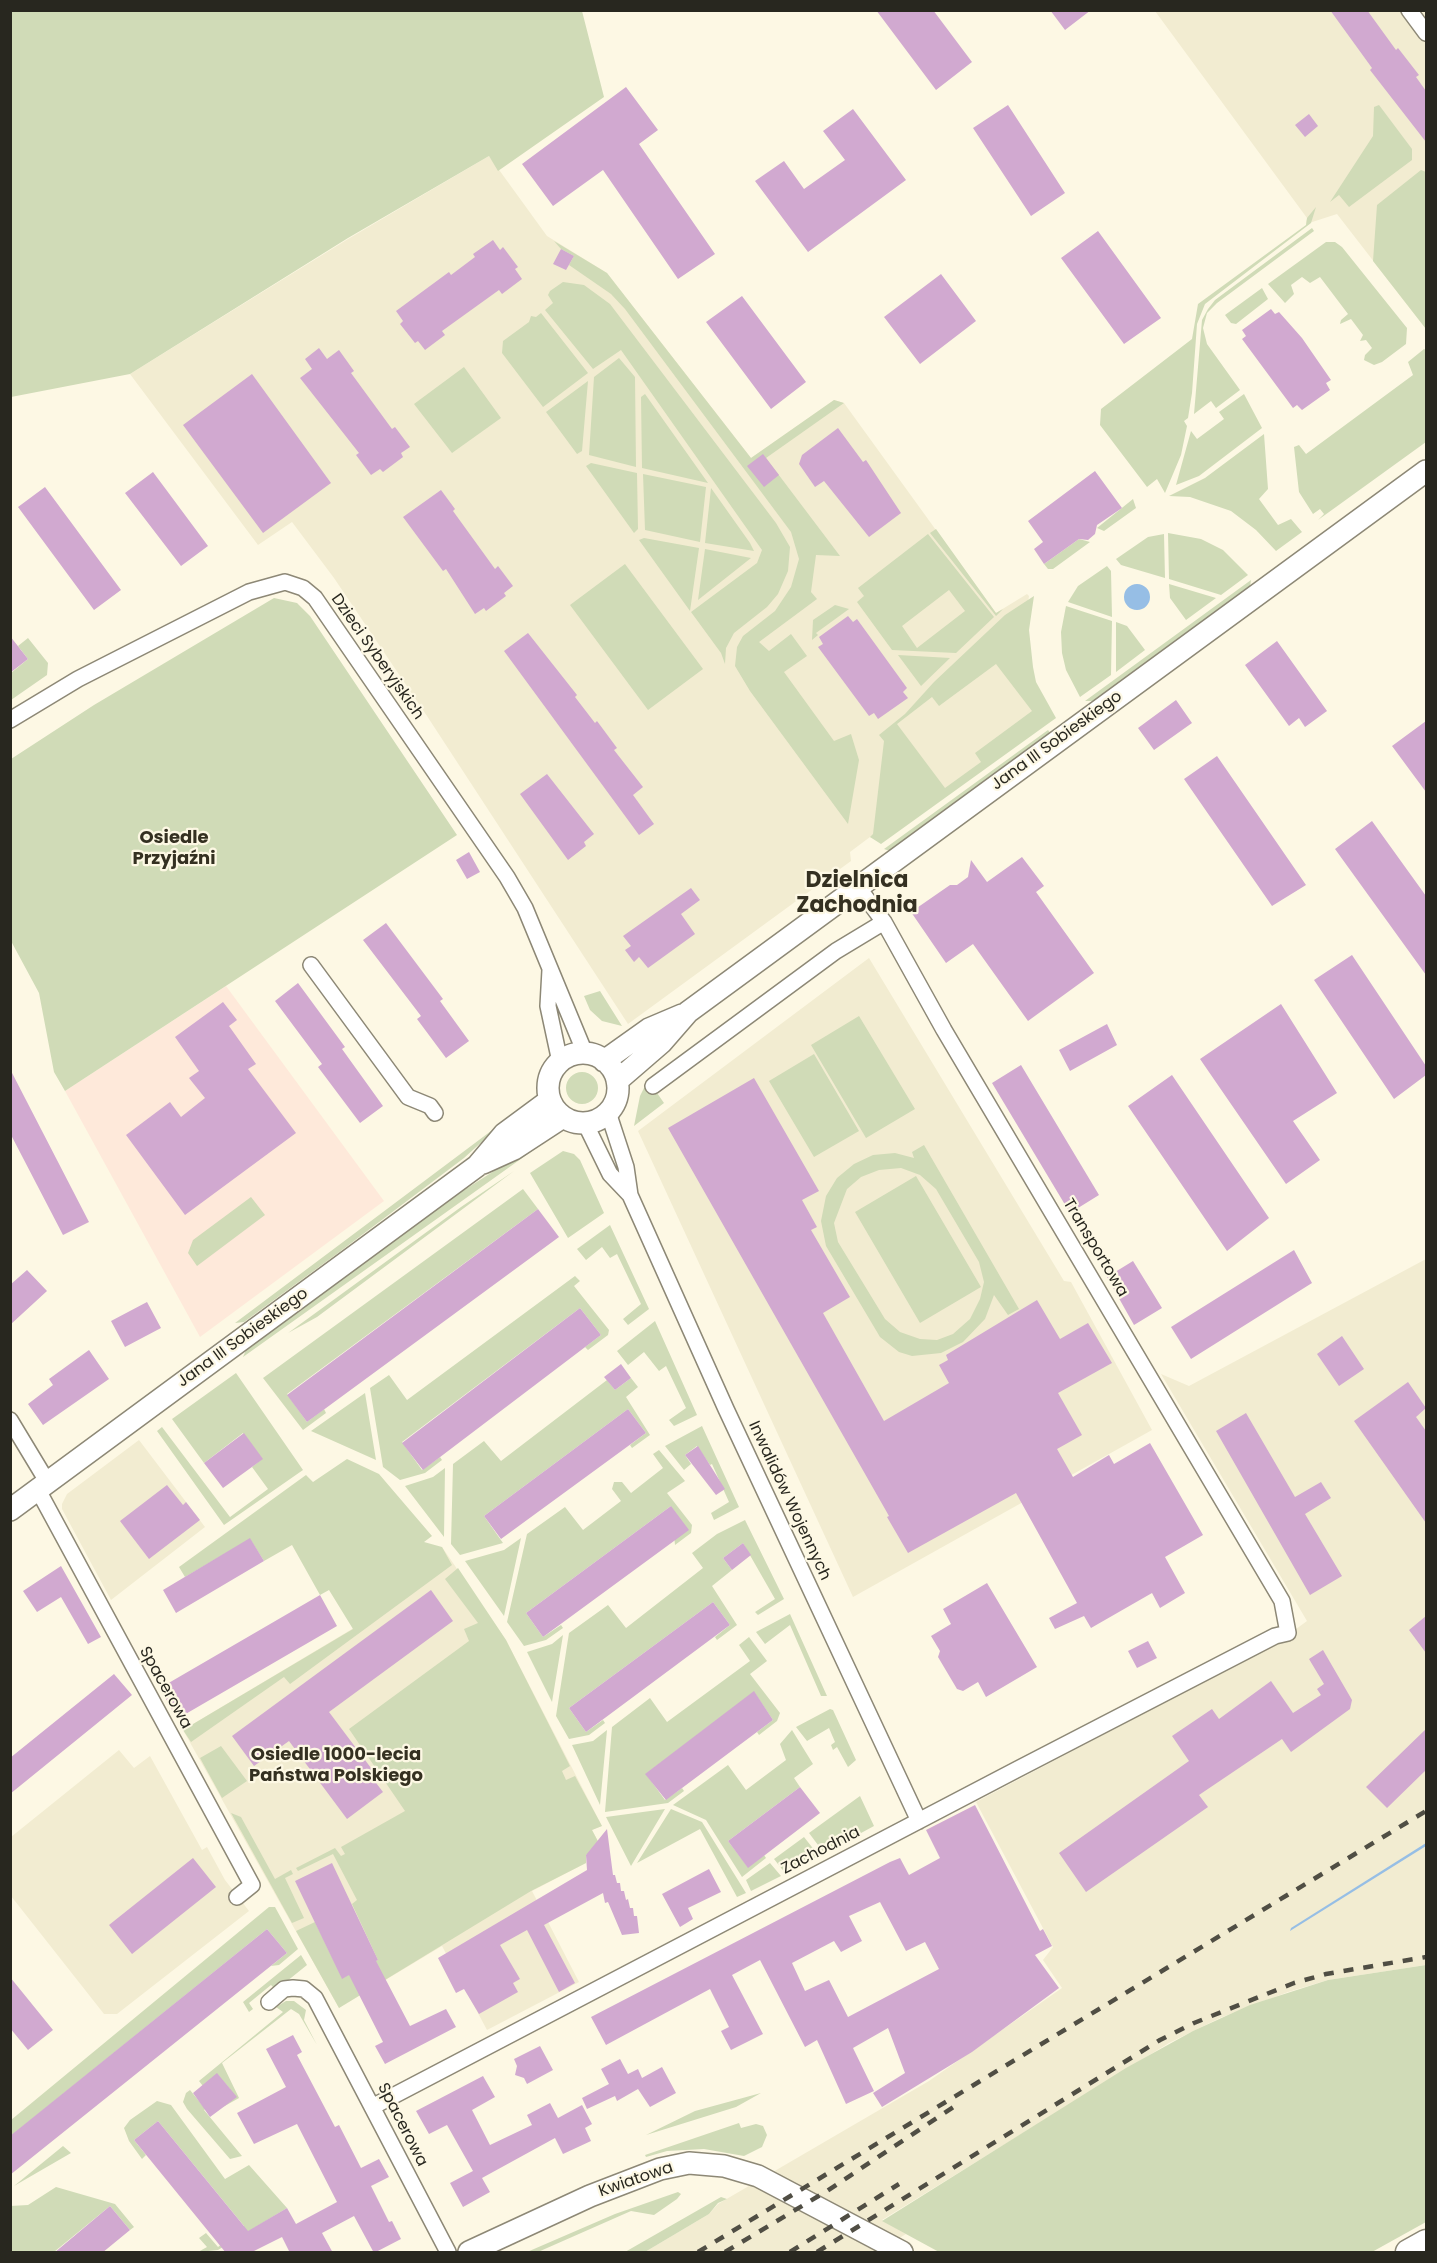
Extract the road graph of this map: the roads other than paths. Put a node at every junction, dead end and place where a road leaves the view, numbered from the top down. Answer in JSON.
{"nodes":[{"id":1,"x":1409,"y":10,"type":"edge"},
{"id":2,"x":1426,"y":33,"type":"edge"},
{"id":3,"x":1426,"y":471,"type":"edge"},
{"id":4,"x":10,"y":720,"type":"edge"},
{"id":5,"x":858,"y":887,"type":"junction"},
{"id":6,"x":884,"y":922,"type":"junction"},
{"id":7,"x":311,"y":965,"type":"dead end"},
{"id":8,"x":550,"y":967,"type":"junction"},
{"id":9,"x":688,"y":1012,"type":"junction"},
{"id":10,"x":595,"y":1057,"type":"junction"},
{"id":11,"x":560,"y":1062,"type":"junction"},
{"id":12,"x":617,"y":1081,"type":"junction"},
{"id":13,"x":652,"y":1086,"type":"dead end"},
{"id":14,"x":550,"y":1100,"type":"junction"},
{"id":15,"x":608,"y":1112,"type":"junction"},
{"id":16,"x":435,"y":1113,"type":"dead end"},
{"id":17,"x":563,"y":1117,"type":"junction"},
{"id":18,"x":585,"y":1123,"type":"junction"},
{"id":19,"x":477,"y":1166,"type":"junction"},
{"id":20,"x":630,"y":1195,"type":"junction"},
{"id":21,"x":10,"y":1420,"type":"edge"},
{"id":22,"x":43,"y":1487,"type":"junction"},
{"id":23,"x":10,"y":1510,"type":"edge"},
{"id":24,"x":1288,"y":1633,"type":"joint"},
{"id":25,"x":919,"y":1821,"type":"junction"},
{"id":26,"x":237,"y":1897,"type":"dead end"},
{"id":27,"x":269,"y":2002,"type":"dead end"},
{"id":28,"x":372,"y":2107,"type":"junction"},
{"id":29,"x":1426,"y":2242,"type":"edge"},
{"id":30,"x":448,"y":2253,"type":"edge"},
{"id":31,"x":469,"y":2253,"type":"edge"},
{"id":32,"x":902,"y":2253,"type":"edge"},
{"id":33,"x":1408,"y":2253,"type":"edge"}],
"edges":[{"from":1,"to":2,"type":"street"},
{"from":3,"to":5,"type":"street","name":"Jana III Sobieskiego"},
{"from":4,"to":8,"type":"street","name":"Dzieci Syberyjskich"},
{"from":5,"to":6,"type":"street","name":"Transportowa"},
{"from":5,"to":9,"type":"street","name":"Jana III Sobieskiego"},
{"from":6,"to":13,"type":"street"},
{"from":6,"to":24,"type":"street","name":"Transportowa"},
{"from":7,"to":16,"type":"street"},
{"from":8,"to":10,"type":"street","name":"Dzieci Syberyjskich"},
{"from":8,"to":11,"type":"street","name":"Dzieci Syberyjskich"},
{"from":9,"to":10,"type":"street","name":"Jana III Sobieskiego"},
{"from":9,"to":12,"type":"street","name":"Jana III Sobieskiego"},
{"from":10,"to":11,"type":"street"},
{"from":10,"to":12,"type":"street"},
{"from":11,"to":14,"type":"street"},
{"from":12,"to":15,"type":"street"},
{"from":14,"to":17,"type":"street"},
{"from":14,"to":19,"type":"street","name":"Jana III Sobieskiego"},
{"from":15,"to":18,"type":"street"},
{"from":15,"to":20,"type":"street","name":"Inwalidów Wojennych"},
{"from":17,"to":18,"type":"street"},
{"from":17,"to":19,"type":"street","name":"Jana III Sobieskiego"},
{"from":18,"to":20,"type":"street","name":"Inwalidów Wojennych"},
{"from":19,"to":22,"type":"street","name":"Jana III Sobieskiego"},
{"from":20,"to":25,"type":"street","name":"Inwalidów Wojennych"},
{"from":21,"to":22,"type":"street"},
{"from":22,"to":23,"type":"street","name":"Jana III Sobieskiego"},
{"from":22,"to":26,"type":"street","name":"Spacerowa"},
{"from":24,"to":25,"type":"street","name":"Zachodnia"},
{"from":25,"to":28,"type":"street","name":"Zachodnia"},
{"from":27,"to":28,"type":"street","name":"Spacerowa"},
{"from":28,"to":30,"type":"street","name":"Spacerowa"},
{"from":29,"to":33,"type":"main road"},
{"from":31,"to":32,"type":"street","name":"Kwiatowa"}]}
